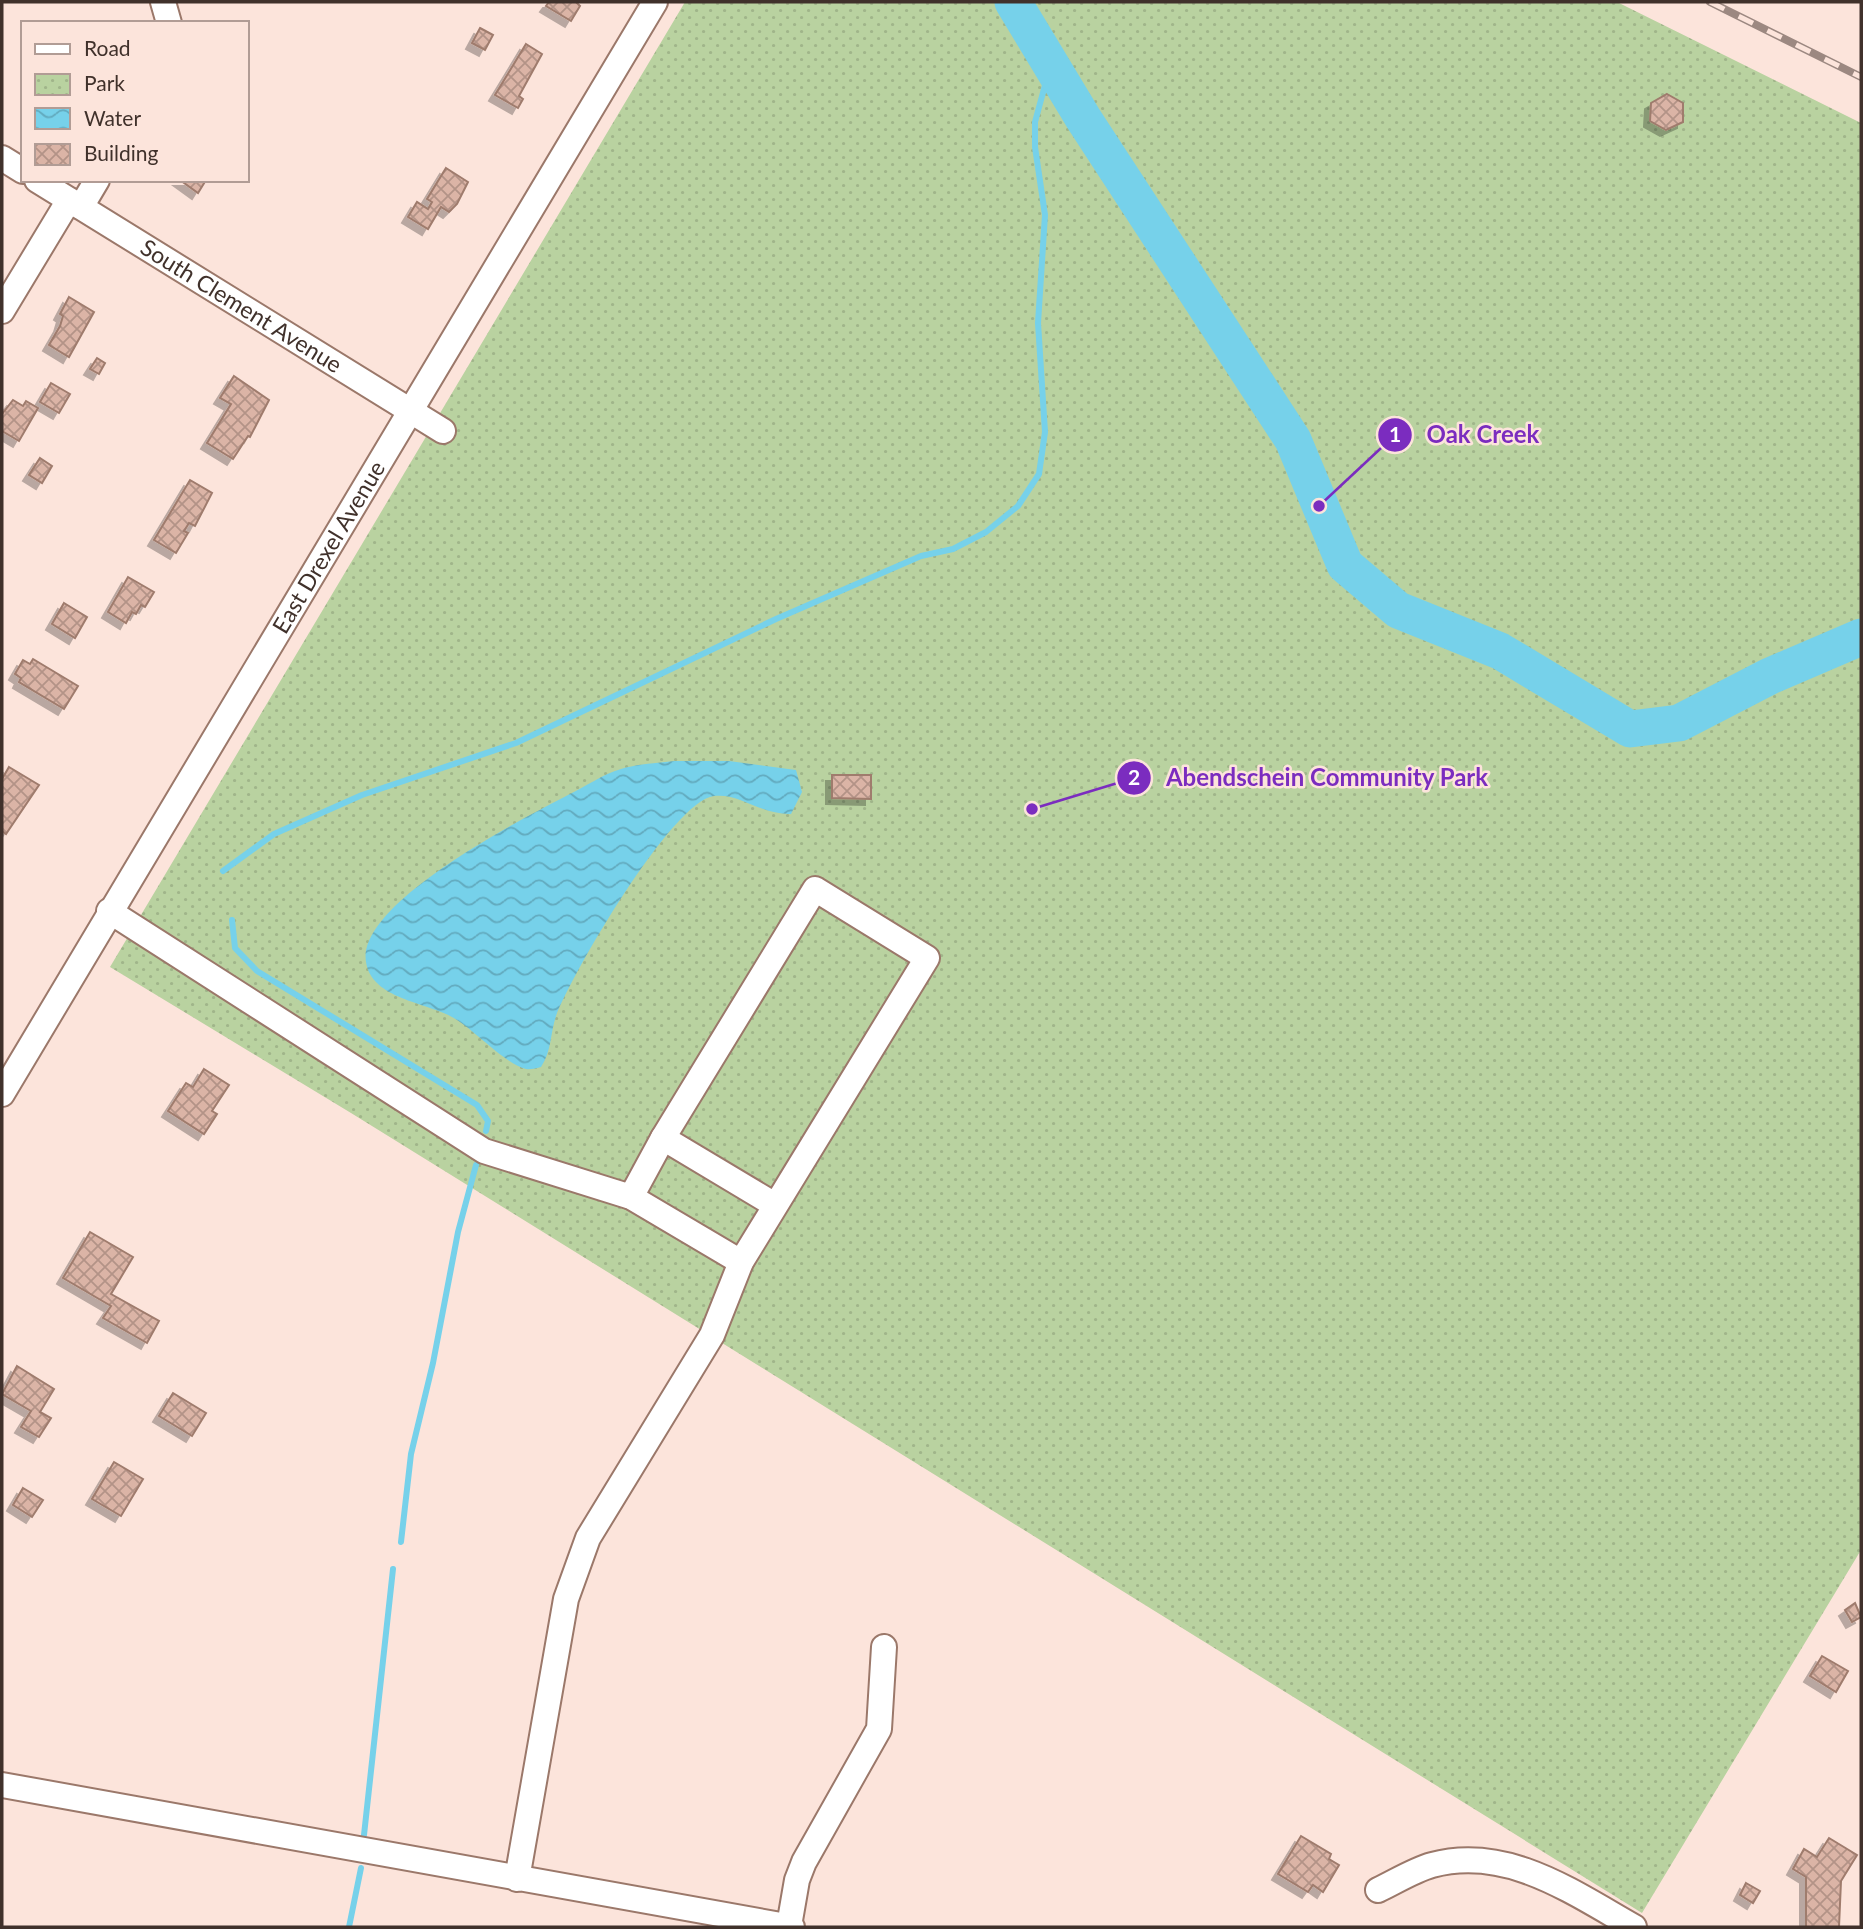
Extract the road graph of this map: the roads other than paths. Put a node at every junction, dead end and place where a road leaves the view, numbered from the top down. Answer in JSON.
{"nodes":[{"id":1,"x":163,"y":2,"type":"edge"},
{"id":2,"x":655,"y":2,"type":"edge"},
{"id":3,"x":168,"y":21,"type":"edge"},
{"id":4,"x":2,"y":158,"type":"edge"},
{"id":5,"x":21,"y":171,"type":"edge"},
{"id":6,"x":40,"y":182,"type":"edge"},
{"id":7,"x":95,"y":182,"type":"edge"},
{"id":8,"x":75,"y":204,"type":"junction"},
{"id":9,"x":2,"y":311,"type":"edge"},
{"id":10,"x":410,"y":411,"type":"junction"},
{"id":11,"x":443,"y":431,"type":"dead end"},
{"id":12,"x":109,"y":911,"type":"junction"},
{"id":13,"x":2,"y":1094,"type":"edge"},
{"id":14,"x":663,"y":1138,"type":"junction"},
{"id":15,"x":631,"y":1197,"type":"junction"},
{"id":16,"x":775,"y":1205,"type":"junction"},
{"id":17,"x":741,"y":1262,"type":"junction"},
{"id":18,"x":884,"y":1647,"type":"dead end"},
{"id":19,"x":2,"y":1786,"type":"edge"},
{"id":20,"x":517,"y":1879,"type":"junction"},
{"id":21,"x":1378,"y":1890,"type":"dead end"},
{"id":22,"x":791,"y":1927,"type":"edge"},
{"id":23,"x":1634,"y":1927,"type":"edge"}],
"edges":[{"from":1,"to":3,"type":"street"},
{"from":2,"to":10,"type":"street","name":"East Drexel Avenue"},
{"from":4,"to":5,"type":"street"},
{"from":6,"to":8,"type":"street","name":"South Clement Avenue"},
{"from":7,"to":8,"type":"street"},
{"from":8,"to":9,"type":"street"},
{"from":8,"to":10,"type":"street","name":"South Clement Avenue"},
{"from":10,"to":11,"type":"street","name":"South Clement Avenue"},
{"from":10,"to":12,"type":"street","name":"East Drexel Avenue"},
{"from":12,"to":13,"type":"street","name":"East Drexel Avenue"},
{"from":12,"to":15,"type":"street"},
{"from":14,"to":15,"type":"street"},
{"from":14,"to":16,"type":"street"},
{"from":14,"to":16,"type":"street"},
{"from":15,"to":17,"type":"street"},
{"from":16,"to":17,"type":"street"},
{"from":17,"to":20,"type":"street"},
{"from":18,"to":22,"type":"street"},
{"from":19,"to":20,"type":"street"},
{"from":20,"to":22,"type":"street"},
{"from":21,"to":23,"type":"street"}]}
